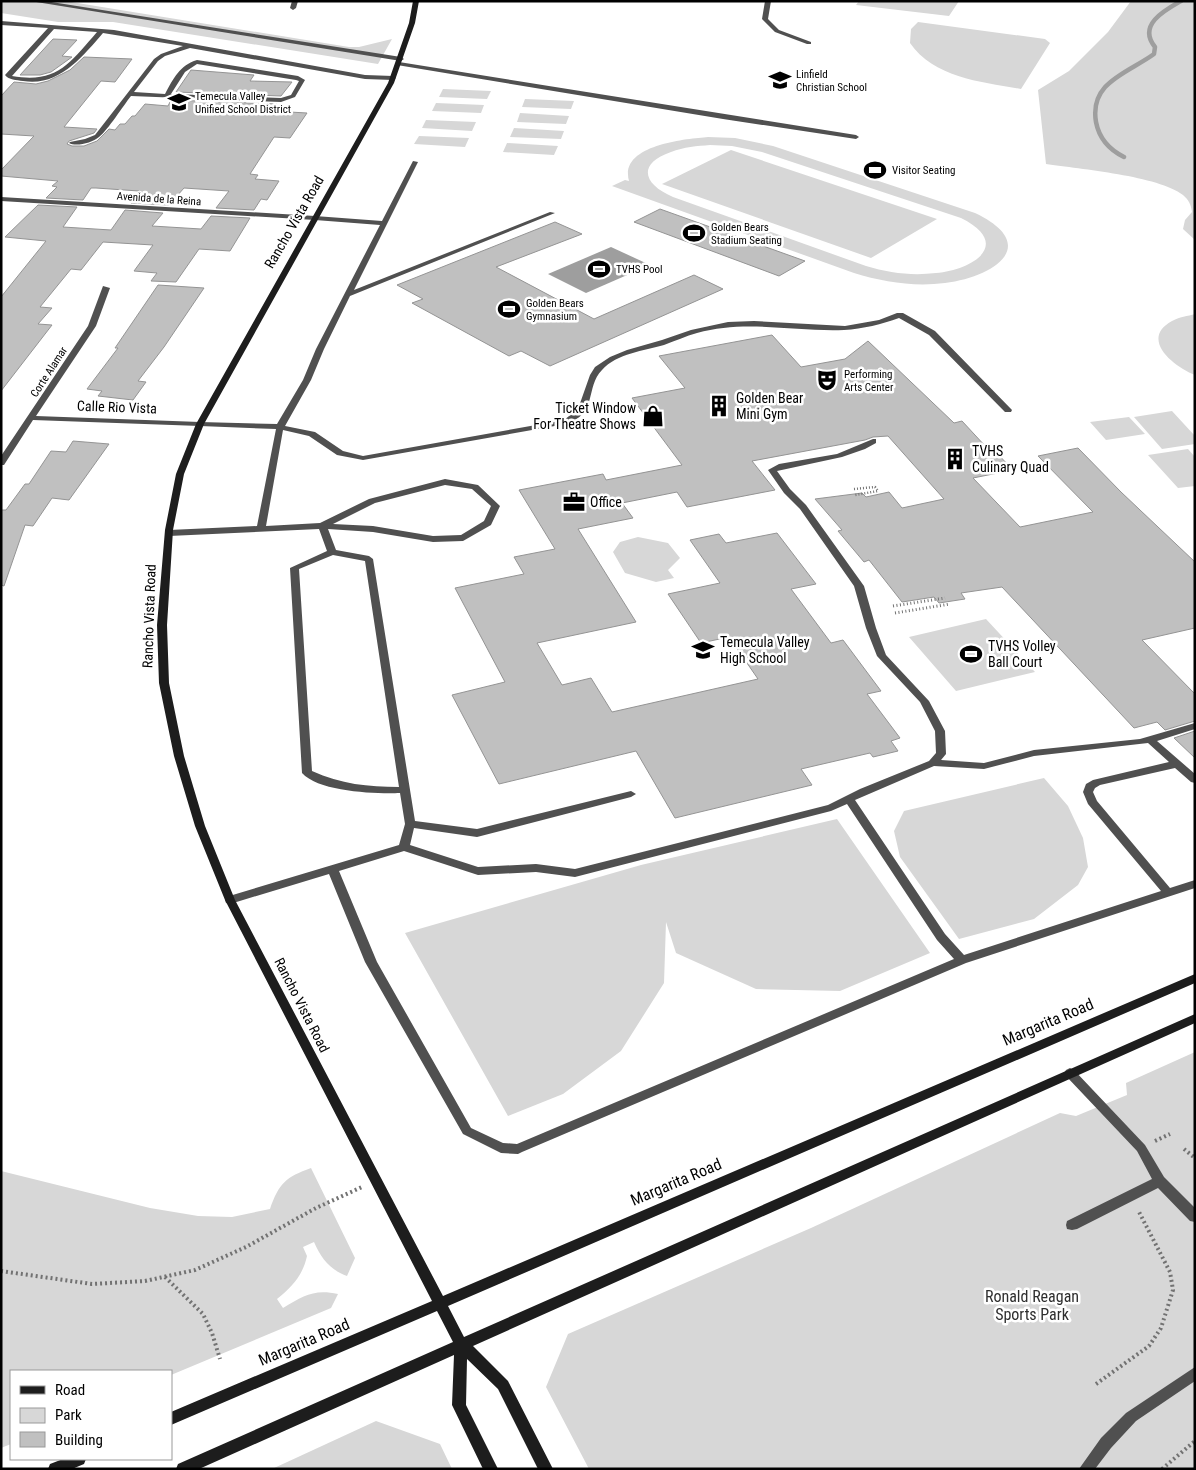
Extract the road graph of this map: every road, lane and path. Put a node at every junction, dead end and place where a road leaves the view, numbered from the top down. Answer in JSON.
{"nodes":[{"id":1,"x":33,"y":1,"type":"edge"},
{"id":2,"x":295,"y":1,"type":"edge"},
{"id":3,"x":416,"y":1,"type":"edge"},
{"id":4,"x":768,"y":1,"type":"edge"},
{"id":5,"x":293,"y":8,"type":"dead end"},
{"id":6,"x":1,"y":23,"type":"edge"},
{"id":7,"x":54,"y":26,"type":"junction"},
{"id":8,"x":101,"y":31,"type":"junction"},
{"id":9,"x":810,"y":43,"type":"dead end"},
{"id":10,"x":191,"y":46,"type":"junction"},
{"id":11,"x":400,"y":61,"type":"junction"},
{"id":12,"x":393,"y":78,"type":"junction"},
{"id":13,"x":131,"y":94,"type":"junction"},
{"id":14,"x":167,"y":95,"type":"junction"},
{"id":15,"x":856,"y":137,"type":"dead end"},
{"id":16,"x":72,"y":143,"type":"dead end"},
{"id":17,"x":415,"y":162,"type":"dead end"},
{"id":18,"x":1,"y":199,"type":"edge"},
{"id":19,"x":552,"y":213,"type":"dead end"},
{"id":20,"x":315,"y":218,"type":"junction"},
{"id":21,"x":383,"y":223,"type":"junction"},
{"id":22,"x":106,"y":288,"type":"dead end"},
{"id":23,"x":347,"y":295,"type":"junction"},
{"id":24,"x":1008,"y":410,"type":"dead end"},
{"id":25,"x":32,"y":418,"type":"junction"},
{"id":26,"x":200,"y":424,"type":"junction"},
{"id":27,"x":280,"y":428,"type":"junction"},
{"id":28,"x":873,"y":441,"type":"dead end"},
{"id":29,"x":1,"y":463,"type":"edge"},
{"id":30,"x":854,"y":489,"type":"dead end"},
{"id":31,"x":855,"y":495,"type":"dead end"},
{"id":32,"x":322,"y":526,"type":"junction"},
{"id":33,"x":261,"y":529,"type":"junction"},
{"id":34,"x":168,"y":533,"type":"junction"},
{"id":35,"x":332,"y":552,"type":"junction"},
{"id":36,"x":945,"y":598,"type":"dead end"},
{"id":37,"x":950,"y":604,"type":"dead end"},
{"id":38,"x":892,"y":606,"type":"dead end"},
{"id":39,"x":895,"y":613,"type":"dead end"},
{"id":40,"x":1195,"y":726,"type":"edge"},
{"id":41,"x":1150,"y":740,"type":"junction"},
{"id":42,"x":933,"y":763,"type":"junction"},
{"id":43,"x":1176,"y":764,"type":"junction"},
{"id":44,"x":1195,"y":780,"type":"edge"},
{"id":45,"x":405,"y":790,"type":"junction"},
{"id":46,"x":631,"y":794,"type":"dead end"},
{"id":47,"x":849,"y":798,"type":"junction"},
{"id":48,"x":410,"y":824,"type":"junction"},
{"id":49,"x":404,"y":846,"type":"junction"},
{"id":50,"x":332,"y":868,"type":"junction"},
{"id":51,"x":1195,"y":884,"type":"edge"},
{"id":52,"x":1168,"y":893,"type":"junction"},
{"id":53,"x":230,"y":900,"type":"junction"},
{"id":54,"x":962,"y":960,"type":"junction"},
{"id":55,"x":1195,"y":978,"type":"edge"},
{"id":56,"x":1195,"y":1018,"type":"edge"},
{"id":57,"x":1070,"y":1073,"type":"junction"},
{"id":58,"x":1184,"y":1148,"type":"dead end"},
{"id":59,"x":1195,"y":1158,"type":"edge"},
{"id":60,"x":376,"y":1180,"type":"junction"},
{"id":61,"x":1160,"y":1181,"type":"junction"},
{"id":62,"x":1137,"y":1192,"type":"junction"},
{"id":63,"x":1195,"y":1217,"type":"edge"},
{"id":64,"x":1072,"y":1225,"type":"dead end"},
{"id":65,"x":1,"y":1271,"type":"edge"},
{"id":66,"x":164,"y":1277,"type":"junction"},
{"id":67,"x":440,"y":1303,"type":"junction"},
{"id":68,"x":461,"y":1344,"type":"junction"},
{"id":69,"x":220,"y":1359,"type":"dead end"},
{"id":70,"x":1195,"y":1373,"type":"edge"},
{"id":71,"x":1096,"y":1384,"type":"dead end"},
{"id":72,"x":172,"y":1419,"type":"edge"},
{"id":73,"x":1195,"y":1441,"type":"edge"},
{"id":74,"x":76,"y":1460,"type":"edge"},
{"id":75,"x":55,"y":1469,"type":"edge"},
{"id":76,"x":183,"y":1469,"type":"edge"},
{"id":77,"x":491,"y":1469,"type":"edge"},
{"id":78,"x":546,"y":1469,"type":"edge"},
{"id":79,"x":1086,"y":1469,"type":"edge"},
{"id":80,"x":1162,"y":1469,"type":"edge"}],
"edges":[{"from":1,"to":11,"type":"street"},
{"from":2,"to":5,"type":"street"},
{"from":3,"to":11,"type":"main road","name":"Rancho Vista Road"},
{"from":4,"to":9,"type":"street"},
{"from":6,"to":7,"type":"street"},
{"from":7,"to":8,"type":"street"},
{"from":7,"to":8,"type":"street"},
{"from":8,"to":10,"type":"street"},
{"from":10,"to":12,"type":"street"},
{"from":10,"to":13,"type":"street"},
{"from":11,"to":12,"type":"main road","name":"Rancho Vista Road"},
{"from":11,"to":15,"type":"street"},
{"from":12,"to":20,"type":"main road","name":"Rancho Vista Road"},
{"from":13,"to":14,"type":"street"},
{"from":13,"to":16,"type":"street"},
{"from":14,"to":14,"type":"street"},
{"from":17,"to":21,"type":"street"},
{"from":18,"to":20,"type":"street","name":"Avenida de la Reina"},
{"from":19,"to":23,"type":"street"},
{"from":20,"to":21,"type":"street","name":"Avenida de la Reina"},
{"from":20,"to":26,"type":"main road","name":"Rancho Vista Road"},
{"from":21,"to":23,"type":"street"},
{"from":22,"to":25,"type":"street","name":"Corte Alamar"},
{"from":23,"to":27,"type":"street"},
{"from":24,"to":27,"type":"street","name":"Calle Rio Vista"},
{"from":25,"to":26,"type":"street","name":"Calle Rio Vista"},
{"from":25,"to":29,"type":"street","name":"Corte Alamar"},
{"from":26,"to":27,"type":"street","name":"Calle Rio Vista"},
{"from":26,"to":34,"type":"main road","name":"Rancho Vista Road"},
{"from":27,"to":33,"type":"street"},
{"from":28,"to":42,"type":"street"},
{"from":30,"to":31,"type":"path"},
{"from":32,"to":32,"type":"street"},
{"from":32,"to":33,"type":"street"},
{"from":32,"to":35,"type":"street"},
{"from":33,"to":34,"type":"street"},
{"from":34,"to":53,"type":"main road","name":"Rancho Vista Road"},
{"from":35,"to":45,"type":"street"},
{"from":35,"to":45,"type":"street"},
{"from":36,"to":38,"type":"path"},
{"from":37,"to":39,"type":"path"},
{"from":40,"to":41,"type":"street"},
{"from":41,"to":42,"type":"street"},
{"from":41,"to":43,"type":"street"},
{"from":42,"to":47,"type":"street"},
{"from":43,"to":44,"type":"street"},
{"from":43,"to":52,"type":"street"},
{"from":45,"to":48,"type":"street"},
{"from":46,"to":48,"type":"street"},
{"from":47,"to":49,"type":"street"},
{"from":47,"to":54,"type":"street"},
{"from":48,"to":49,"type":"street"},
{"from":49,"to":50,"type":"street"},
{"from":50,"to":53,"type":"street"},
{"from":50,"to":54,"type":"street"},
{"from":51,"to":52,"type":"street"},
{"from":52,"to":54,"type":"street"},
{"from":53,"to":60,"type":"main road","name":"Rancho Vista Road"},
{"from":55,"to":67,"type":"main road","name":"Margarita Road"},
{"from":56,"to":57,"type":"main road"},
{"from":57,"to":61,"type":"street"},
{"from":57,"to":68,"type":"main road"},
{"from":58,"to":59,"type":"path"},
{"from":60,"to":66,"type":"path"},
{"from":60,"to":67,"type":"main road","name":"Rancho Vista Road"},
{"from":61,"to":62,"type":"street"},
{"from":61,"to":63,"type":"street"},
{"from":62,"to":64,"type":"street"},
{"from":62,"to":71,"type":"path"},
{"from":65,"to":66,"type":"path"},
{"from":66,"to":69,"type":"path"},
{"from":67,"to":68,"type":"main road","name":"Rancho Vista Road"},
{"from":67,"to":72,"type":"main road","name":"Margarita Road"},
{"from":68,"to":76,"type":"main road"},
{"from":68,"to":77,"type":"main road","name":"Rancho Vista Road"},
{"from":68,"to":78,"type":"main road","name":"Rancho Vista Road"},
{"from":70,"to":79,"type":"street"},
{"from":73,"to":80,"type":"path"},
{"from":74,"to":75,"type":"main road"}]}
